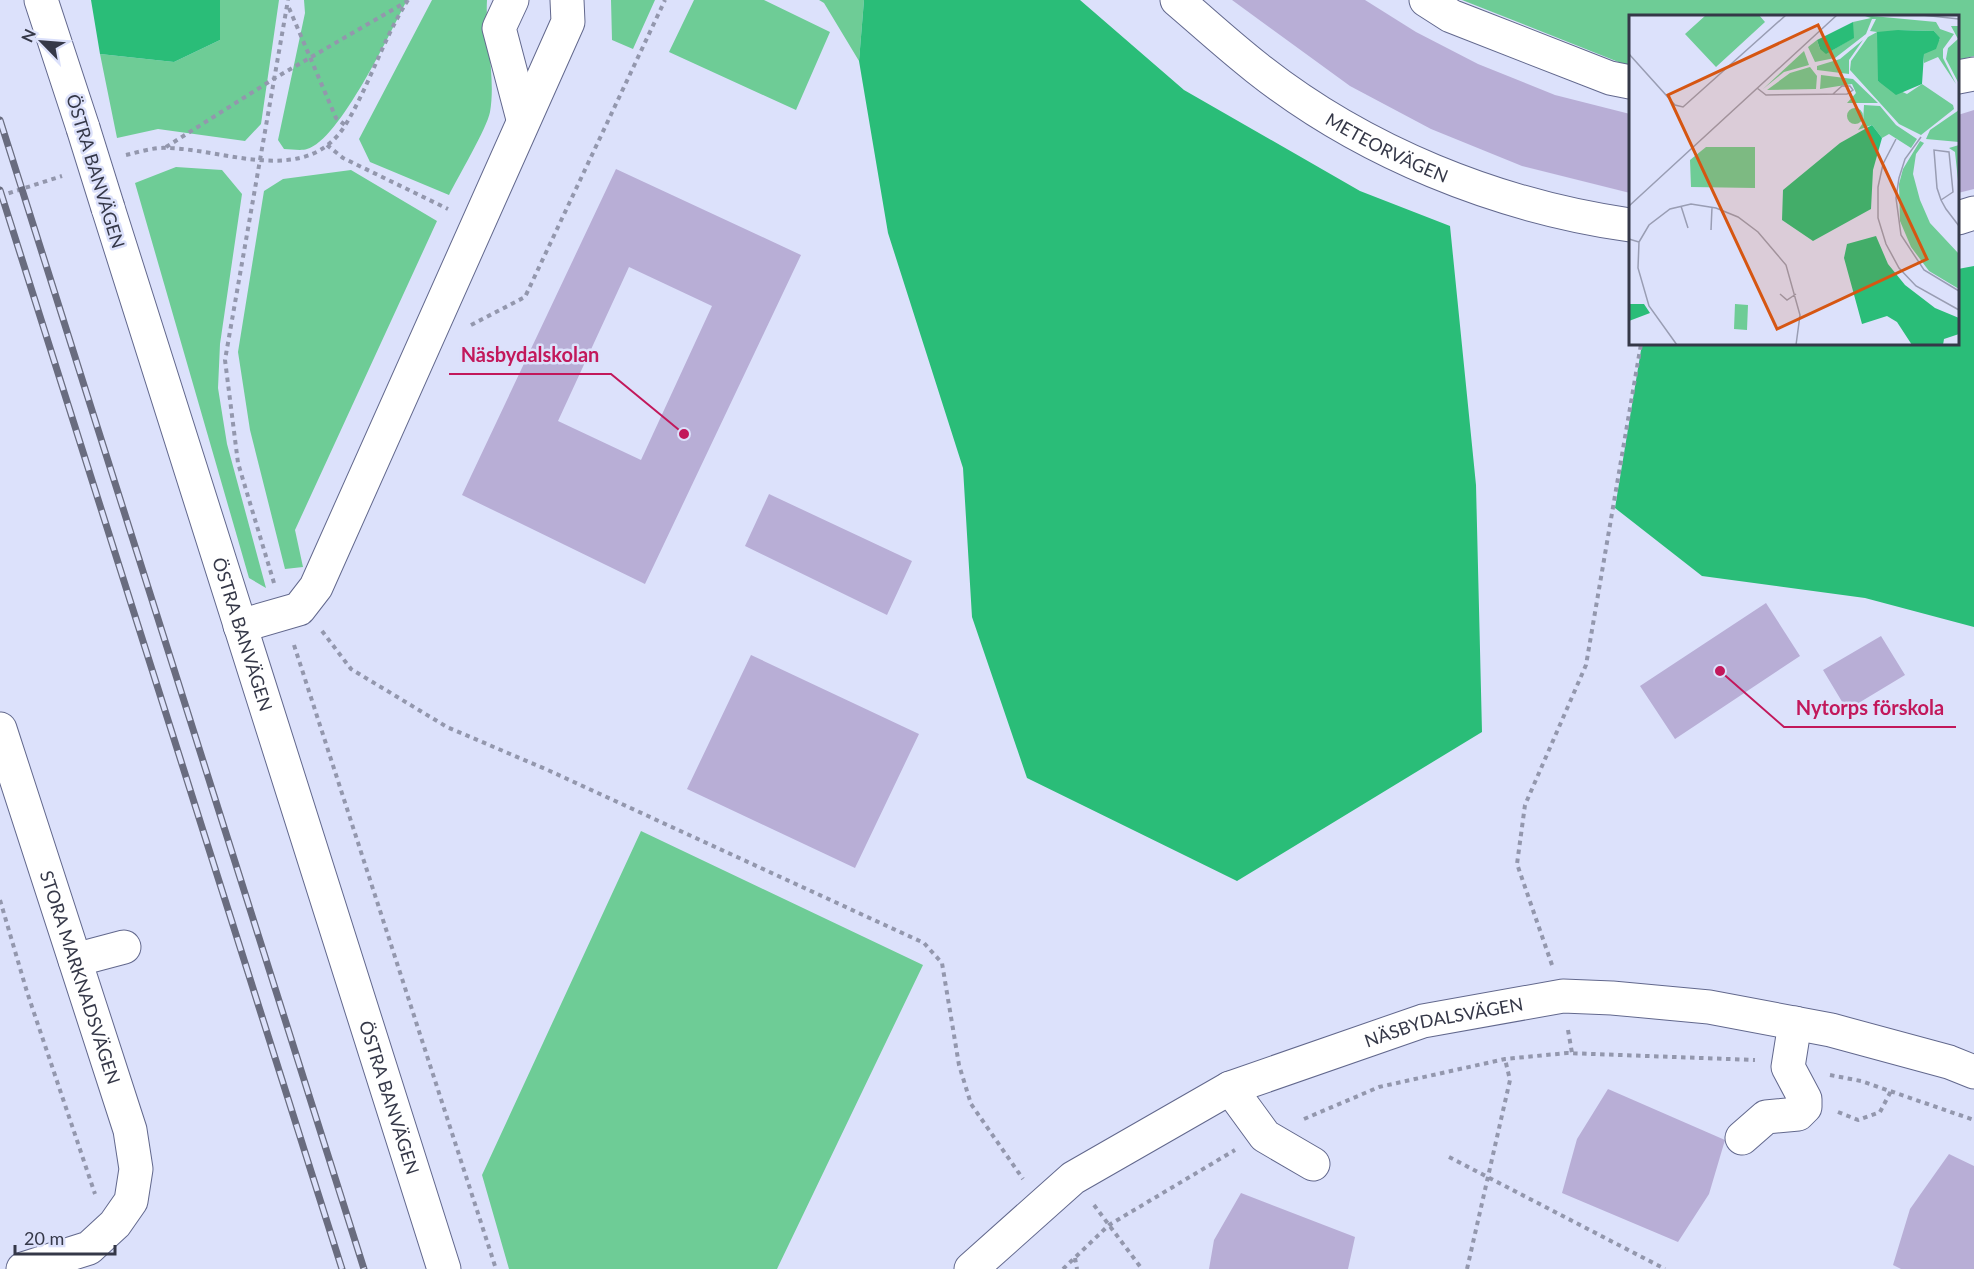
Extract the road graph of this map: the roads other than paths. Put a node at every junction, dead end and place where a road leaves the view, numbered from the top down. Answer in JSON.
{"nodes":[{"id":1,"x":41,"y":0,"type":"edge"},
{"id":2,"x":512,"y":0,"type":"edge"},
{"id":3,"x":567,"y":0,"type":"edge"},
{"id":4,"x":1177,"y":0,"type":"edge"},
{"id":5,"x":1426,"y":0,"type":"edge"},
{"id":6,"x":1974,"y":74,"type":"edge"},
{"id":7,"x":1959,"y":77,"type":"edge"},
{"id":8,"x":1629,"y":82,"type":"edge"},
{"id":9,"x":523,"y":119,"type":"junction"},
{"id":10,"x":1974,"y":213,"type":"edge"},
{"id":11,"x":1959,"y":218,"type":"edge"},
{"id":12,"x":1629,"y":225,"type":"edge"},
{"id":13,"x":240,"y":626,"type":"junction"},
{"id":14,"x":0,"y":729,"type":"edge"},
{"id":15,"x":124,"y":947,"type":"dead end"},
{"id":16,"x":75,"y":960,"type":"junction"},
{"id":17,"x":1795,"y":1023,"type":"junction"},
{"id":18,"x":1974,"y":1072,"type":"edge"},
{"id":19,"x":1230,"y":1088,"type":"junction"},
{"id":20,"x":1742,"y":1138,"type":"dead end"},
{"id":21,"x":1313,"y":1164,"type":"dead end"},
{"id":22,"x":23,"y":1269,"type":"edge"},
{"id":23,"x":444,"y":1269,"type":"edge"},
{"id":24,"x":971,"y":1269,"type":"edge"}],
"edges":[{"from":1,"to":13,"type":"street","name":"ÖSTRA BANVÄGEN","bridge":true},
{"from":2,"to":9,"type":"street"},
{"from":3,"to":9,"type":"street"},
{"from":4,"to":12,"type":"street","name":"METEORVÄGEN"},
{"from":5,"to":8,"type":"street"},
{"from":6,"to":7,"type":"street"},
{"from":9,"to":13,"type":"street"},
{"from":10,"to":11,"type":"street"},
{"from":13,"to":23,"type":"street","name":"ÖSTRA BANVÄGEN"},
{"from":14,"to":16,"type":"street","name":"STORA MARKNADSVÄGEN"},
{"from":15,"to":16,"type":"street"},
{"from":16,"to":22,"type":"street","name":"STORA MARKNADSVÄGEN"},
{"from":17,"to":18,"type":"street","name":"NÄSBYDALSVÄGEN"},
{"from":17,"to":19,"type":"street","name":"NÄSBYDALSVÄGEN"},
{"from":17,"to":20,"type":"street"},
{"from":19,"to":21,"type":"street"},
{"from":19,"to":24,"type":"street","name":"NÄSBYDALSVÄGEN"}]}
